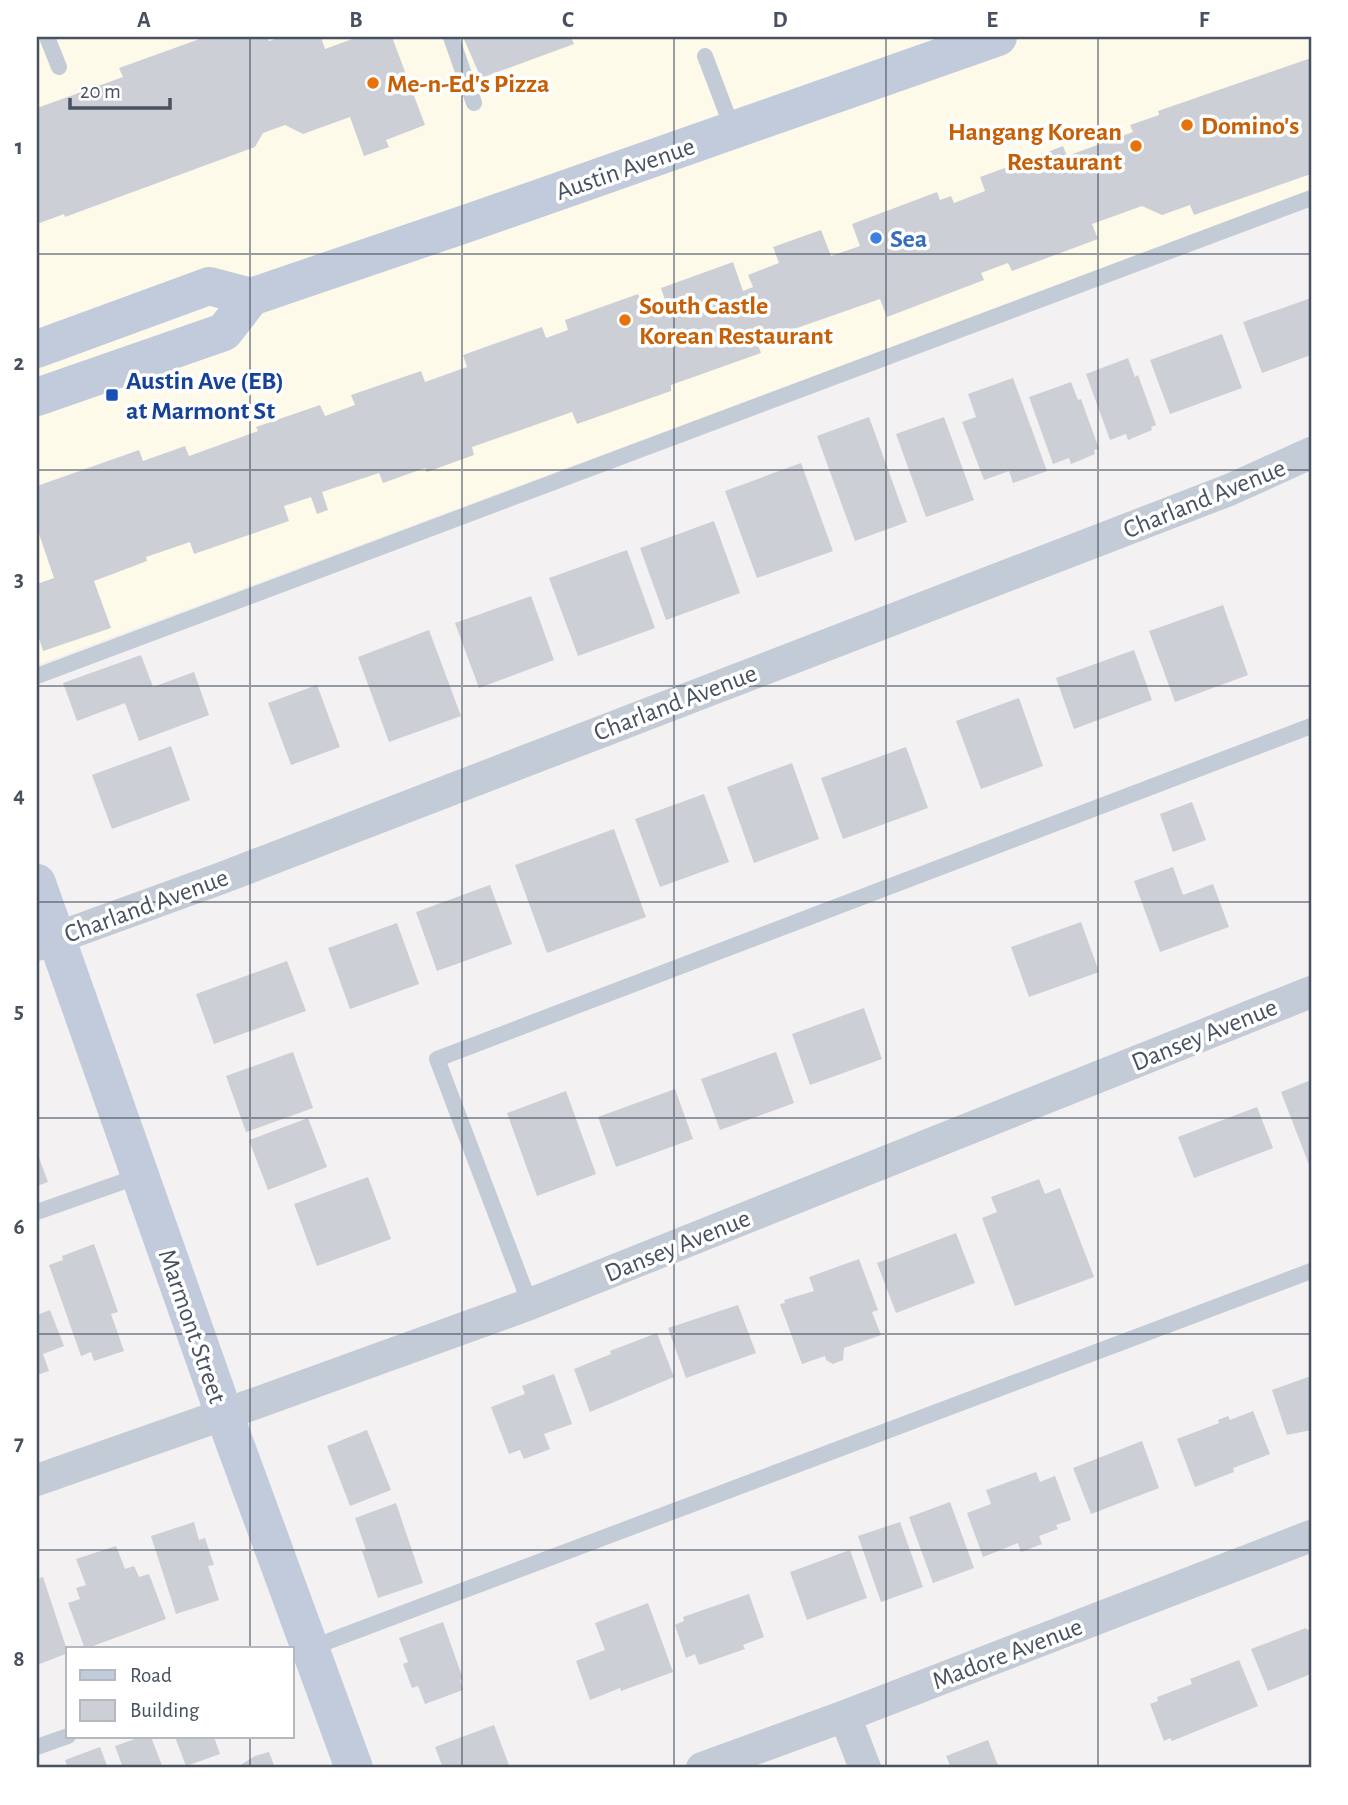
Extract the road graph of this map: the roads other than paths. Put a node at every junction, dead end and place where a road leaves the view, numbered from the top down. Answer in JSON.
{"nodes":[{"id":1,"x":47,"y":37,"type":"edge"},
{"id":2,"x":451,"y":37,"type":"edge"},
{"id":3,"x":998,"y":37,"type":"edge"},
{"id":4,"x":705,"y":56,"type":"dead end"},
{"id":5,"x":59,"y":66,"type":"dead end"},
{"id":6,"x":474,"y":103,"type":"dead end"},
{"id":7,"x":733,"y":130,"type":"junction"},
{"id":8,"x":1311,"y":198,"type":"edge"},
{"id":9,"x":251,"y":297,"type":"junction"},
{"id":10,"x":37,"y":349,"type":"edge"},
{"id":11,"x":37,"y":397,"type":"edge"},
{"id":12,"x":1311,"y":453,"type":"edge"},
{"id":13,"x":37,"y":676,"type":"edge"},
{"id":14,"x":1311,"y":726,"type":"edge"},
{"id":15,"x":37,"y":883,"type":"edge"},
{"id":16,"x":47,"y":942,"type":"edge"},
{"id":17,"x":1311,"y":992,"type":"edge"},
{"id":18,"x":139,"y":1176,"type":"junction"},
{"id":19,"x":37,"y":1212,"type":"edge"},
{"id":20,"x":1311,"y":1271,"type":"edge"},
{"id":21,"x":530,"y":1304,"type":"junction"},
{"id":22,"x":224,"y":1414,"type":"junction"},
{"id":23,"x":37,"y":1480,"type":"edge"},
{"id":24,"x":1311,"y":1535,"type":"edge"},
{"id":25,"x":301,"y":1651,"type":"edge"},
{"id":26,"x":845,"y":1716,"type":"junction"},
{"id":27,"x":66,"y":1737,"type":"edge"},
{"id":28,"x":37,"y":1747,"type":"edge"},
{"id":29,"x":354,"y":1768,"type":"edge"},
{"id":30,"x":702,"y":1768,"type":"edge"},
{"id":31,"x":865,"y":1768,"type":"edge"}],
"edges":[{"from":1,"to":5,"type":"lane"},
{"from":2,"to":6,"type":"lane"},
{"from":3,"to":7,"type":"main road","name":"Austin Avenue"},
{"from":4,"to":7,"type":"lane"},
{"from":7,"to":9,"type":"main road","name":"Austin Avenue"},
{"from":8,"to":13,"type":"lane"},
{"from":9,"to":10,"type":"main road"},
{"from":9,"to":11,"type":"main road"},
{"from":12,"to":16,"type":"street","name":"Charland Avenue"},
{"from":14,"to":21,"type":"lane"},
{"from":15,"to":16,"type":"main road","name":"Marmont Street"},
{"from":16,"to":18,"type":"main road","name":"Marmont Street"},
{"from":17,"to":21,"type":"street","name":"Dansey Avenue"},
{"from":18,"to":19,"type":"lane"},
{"from":18,"to":22,"type":"main road","name":"Marmont Street"},
{"from":20,"to":25,"type":"lane"},
{"from":21,"to":22,"type":"street","name":"Dansey Avenue"},
{"from":22,"to":23,"type":"street","name":"Dansey Avenue"},
{"from":22,"to":25,"type":"main road","name":"Marmont Street"},
{"from":24,"to":26,"type":"street","name":"Madore Avenue"},
{"from":25,"to":29,"type":"main road","name":"Marmont Street"},
{"from":26,"to":30,"type":"street","name":"Madore Avenue"},
{"from":26,"to":31,"type":"street"},
{"from":27,"to":28,"type":"lane"}]}
